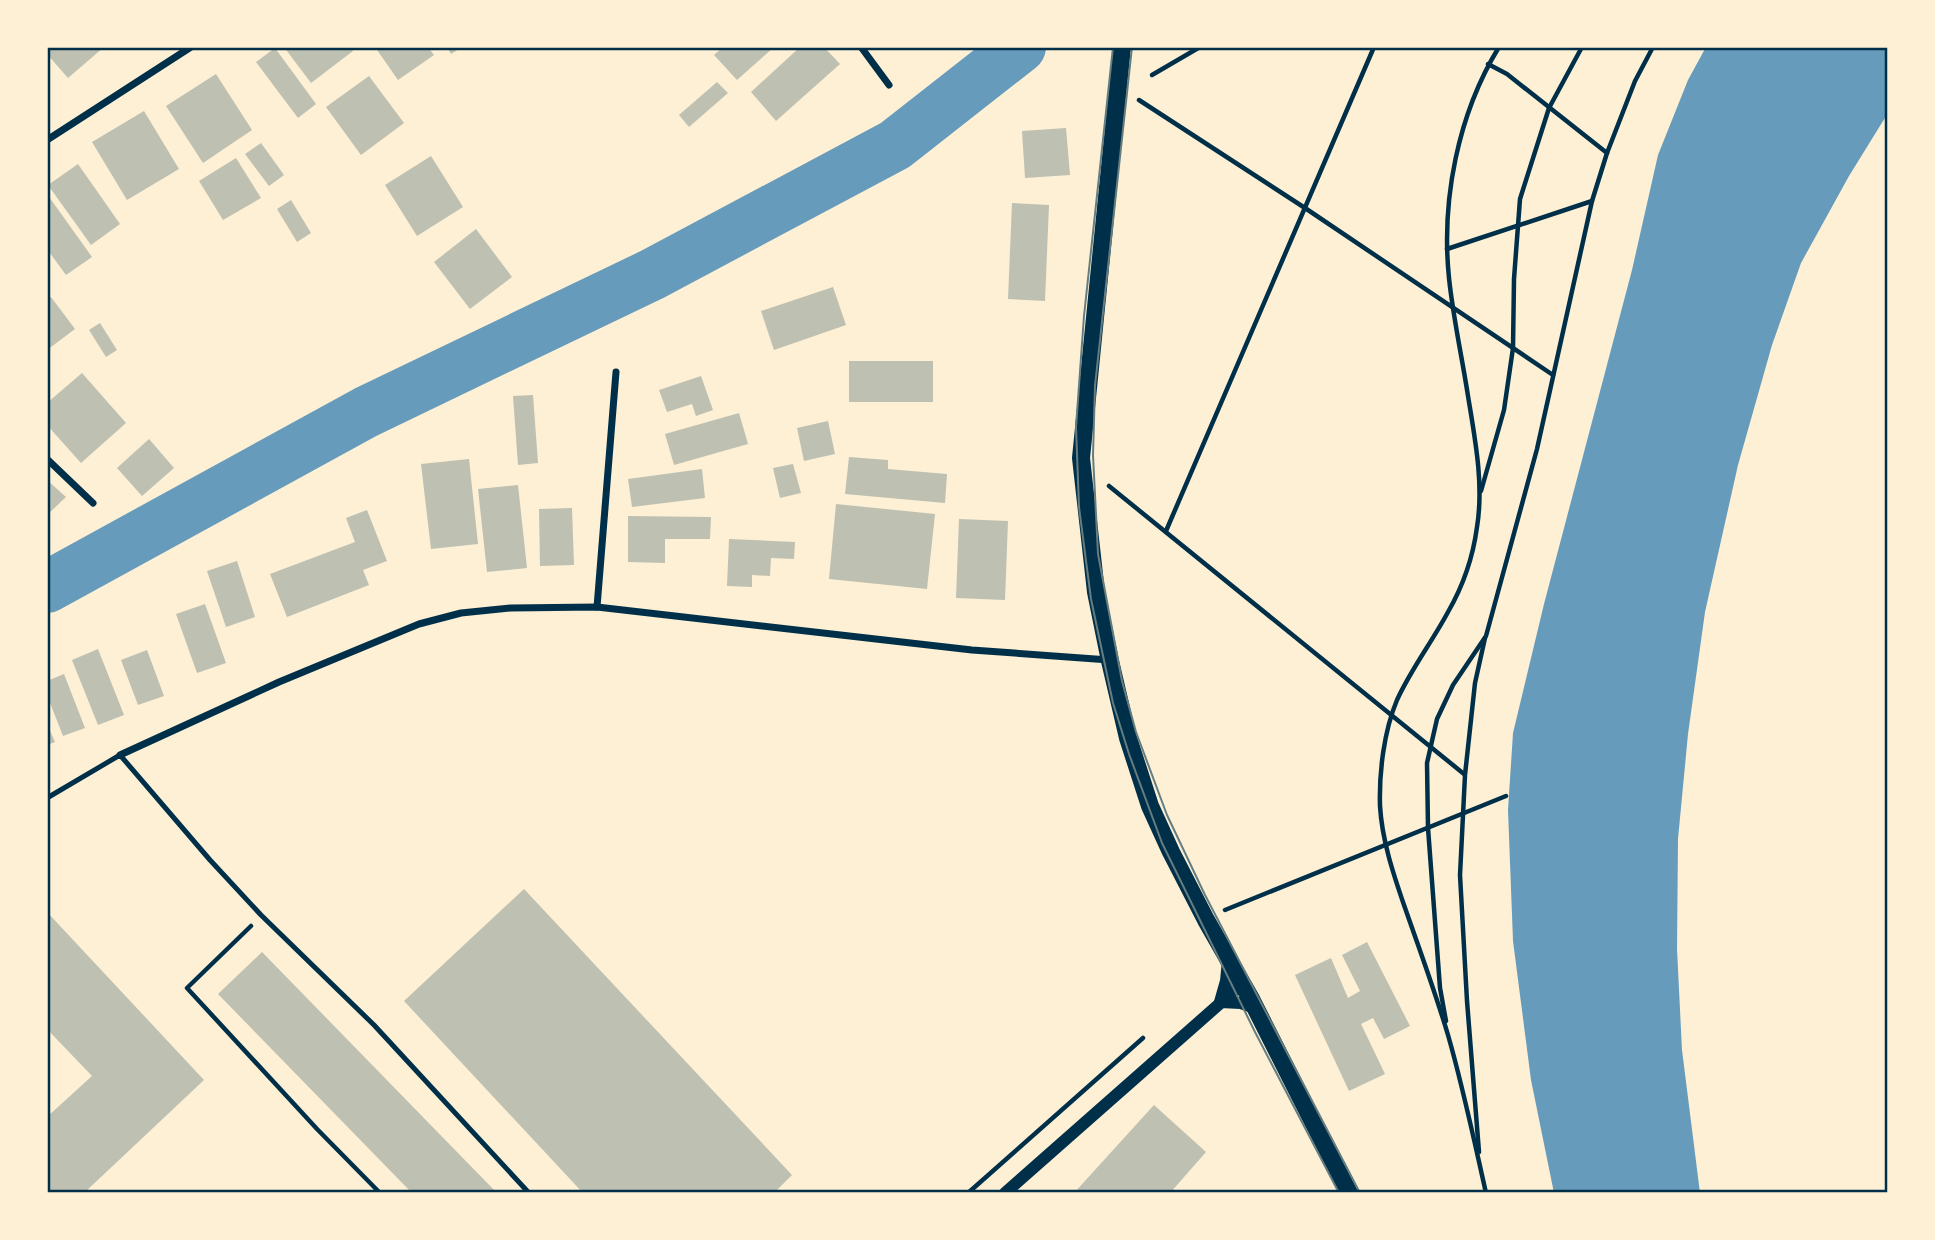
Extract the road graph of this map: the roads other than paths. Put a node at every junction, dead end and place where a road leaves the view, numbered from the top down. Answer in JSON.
{"nodes":[{"id":1,"x":191,"y":47,"type":"edge"},
{"id":2,"x":861,"y":47,"type":"edge"},
{"id":3,"x":1122,"y":47,"type":"edge"},
{"id":4,"x":889,"y":85,"type":"dead end"},
{"id":5,"x":47,"y":140,"type":"edge"},
{"id":6,"x":616,"y":372,"type":"dead end"},
{"id":7,"x":47,"y":459,"type":"edge"},
{"id":8,"x":93,"y":503,"type":"dead end"},
{"id":9,"x":597,"y":607,"type":"junction"},
{"id":10,"x":1110,"y":660,"type":"junction"},
{"id":11,"x":120,"y":755,"type":"junction"},
{"id":12,"x":47,"y":798,"type":"edge"},
{"id":13,"x":1228,"y":960,"type":"junction"},
{"id":14,"x":1242,"y":984,"type":"junction"},
{"id":15,"x":1220,"y":1002,"type":"junction"},
{"id":16,"x":1255,"y":1008,"type":"junction"},
{"id":17,"x":529,"y":1193,"type":"edge"},
{"id":18,"x":1005,"y":1193,"type":"edge"},
{"id":19,"x":1349,"y":1193,"type":"edge"}],
"edges":[{"from":1,"to":5,"type":"street"},
{"from":2,"to":4,"type":"street"},
{"from":3,"to":10,"type":"main road"},
{"from":6,"to":9,"type":"street"},
{"from":7,"to":8,"type":"street"},
{"from":9,"to":10,"type":"street"},
{"from":9,"to":11,"type":"street"},
{"from":10,"to":13,"type":"main road"},
{"from":11,"to":12,"type":"lane"},
{"from":11,"to":17,"type":"lane"},
{"from":13,"to":14,"type":"main road"},
{"from":13,"to":15,"type":"street"},
{"from":14,"to":15,"type":"street"},
{"from":14,"to":16,"type":"main road"},
{"from":15,"to":16,"type":"street"},
{"from":15,"to":18,"type":"street"},
{"from":16,"to":19,"type":"main road"}]}
